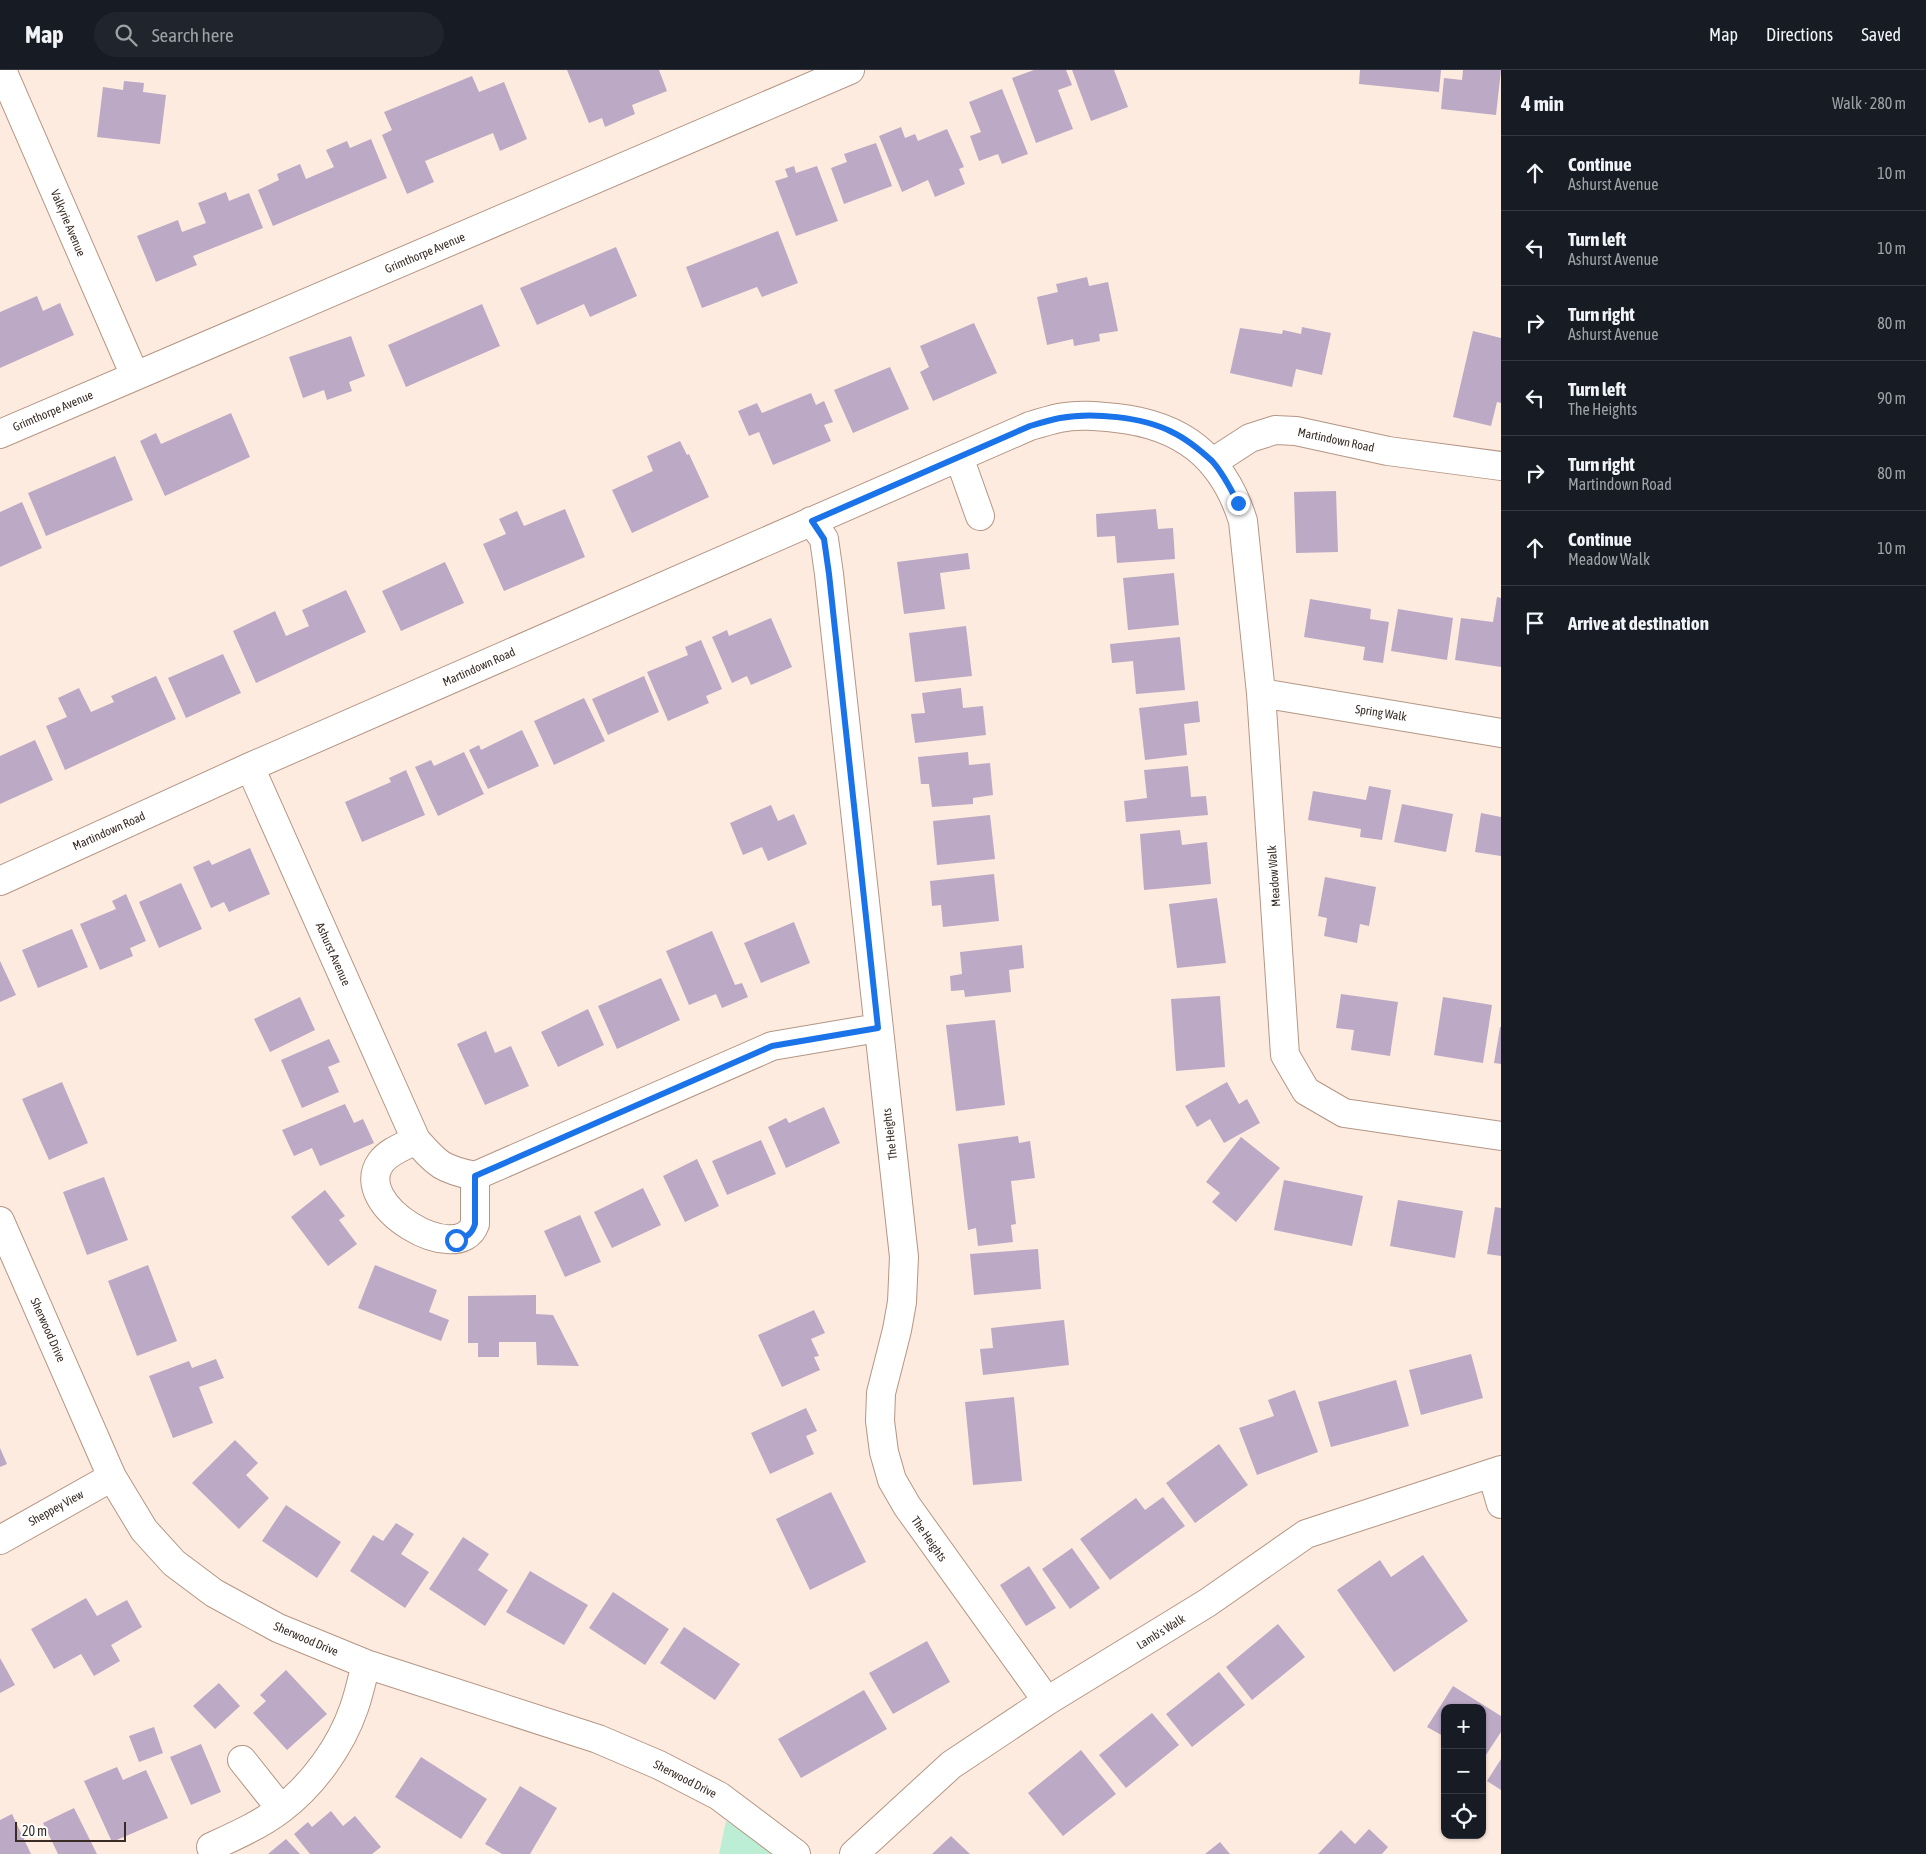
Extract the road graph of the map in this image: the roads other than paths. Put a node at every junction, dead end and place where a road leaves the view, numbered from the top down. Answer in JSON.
{"nodes":[{"id":1,"x":2,"y":70,"type":"edge"},
{"id":2,"x":850,"y":70,"type":"edge"},
{"id":3,"x":135,"y":376,"type":"junction"},
{"id":4,"x":0,"y":434,"type":"edge"},
{"id":5,"x":959,"y":457,"type":"junction"},
{"id":6,"x":1213,"y":462,"type":"junction"},
{"id":7,"x":1501,"y":466,"type":"edge"},
{"id":8,"x":980,"y":516,"type":"dead end"},
{"id":9,"x":812,"y":521,"type":"junction"},
{"id":10,"x":1261,"y":693,"type":"junction"},
{"id":11,"x":1501,"y":733,"type":"edge"},
{"id":12,"x":250,"y":767,"type":"junction"},
{"id":13,"x":0,"y":881,"type":"edge"},
{"id":14,"x":878,"y":1028,"type":"junction"},
{"id":15,"x":1501,"y":1136,"type":"edge"},
{"id":16,"x":416,"y":1140,"type":"junction"},
{"id":17,"x":475,"y":1176,"type":"junction"},
{"id":18,"x":0,"y":1221,"type":"edge"},
{"id":19,"x":1496,"y":1472,"type":"edge"},
{"id":20,"x":112,"y":1477,"type":"junction"},
{"id":21,"x":1501,"y":1504,"type":"edge"},
{"id":22,"x":0,"y":1540,"type":"edge"},
{"id":23,"x":366,"y":1664,"type":"junction"},
{"id":24,"x":1047,"y":1701,"type":"junction"},
{"id":25,"x":242,"y":1760,"type":"dead end"},
{"id":26,"x":281,"y":1809,"type":"junction"},
{"id":27,"x":211,"y":1847,"type":"dead end"},
{"id":28,"x":796,"y":1854,"type":"edge"},
{"id":29,"x":854,"y":1854,"type":"edge"}],
"edges":[{"from":1,"to":3,"type":"street","name":"Valkyrie Avenue"},
{"from":2,"to":3,"type":"street","name":"Grimthorpe Avenue"},
{"from":3,"to":4,"type":"street","name":"Grimthorpe Avenue"},
{"from":5,"to":6,"type":"street","name":"Martindown Road"},
{"from":5,"to":8,"type":"street"},
{"from":5,"to":9,"type":"street","name":"Martindown Road"},
{"from":6,"to":7,"type":"street","name":"Martindown Road"},
{"from":6,"to":10,"type":"street","name":"Meadow Walk"},
{"from":9,"to":12,"type":"street","name":"Martindown Road"},
{"from":9,"to":14,"type":"street","name":"The Heights"},
{"from":10,"to":11,"type":"street","name":"Spring Walk"},
{"from":10,"to":15,"type":"street","name":"Meadow Walk"},
{"from":12,"to":13,"type":"street","name":"Martindown Road"},
{"from":12,"to":16,"type":"street","name":"Ashurst Avenue"},
{"from":14,"to":17,"type":"street"},
{"from":14,"to":24,"type":"street","name":"The Heights"},
{"from":16,"to":17,"type":"street","name":"Ashurst Avenue"},
{"from":16,"to":17,"type":"street"},
{"from":18,"to":20,"type":"street","name":"Sherwood Drive"},
{"from":19,"to":21,"type":"street"},
{"from":19,"to":24,"type":"street","name":"Lamb's Walk"},
{"from":20,"to":22,"type":"street","name":"Sheppey View"},
{"from":20,"to":23,"type":"street","name":"Sherwood Drive"},
{"from":23,"to":26,"type":"street"},
{"from":23,"to":28,"type":"street","name":"Sherwood Drive"},
{"from":24,"to":29,"type":"street","name":"Lamb's Walk"},
{"from":25,"to":26,"type":"street"},
{"from":26,"to":27,"type":"street"}]}
